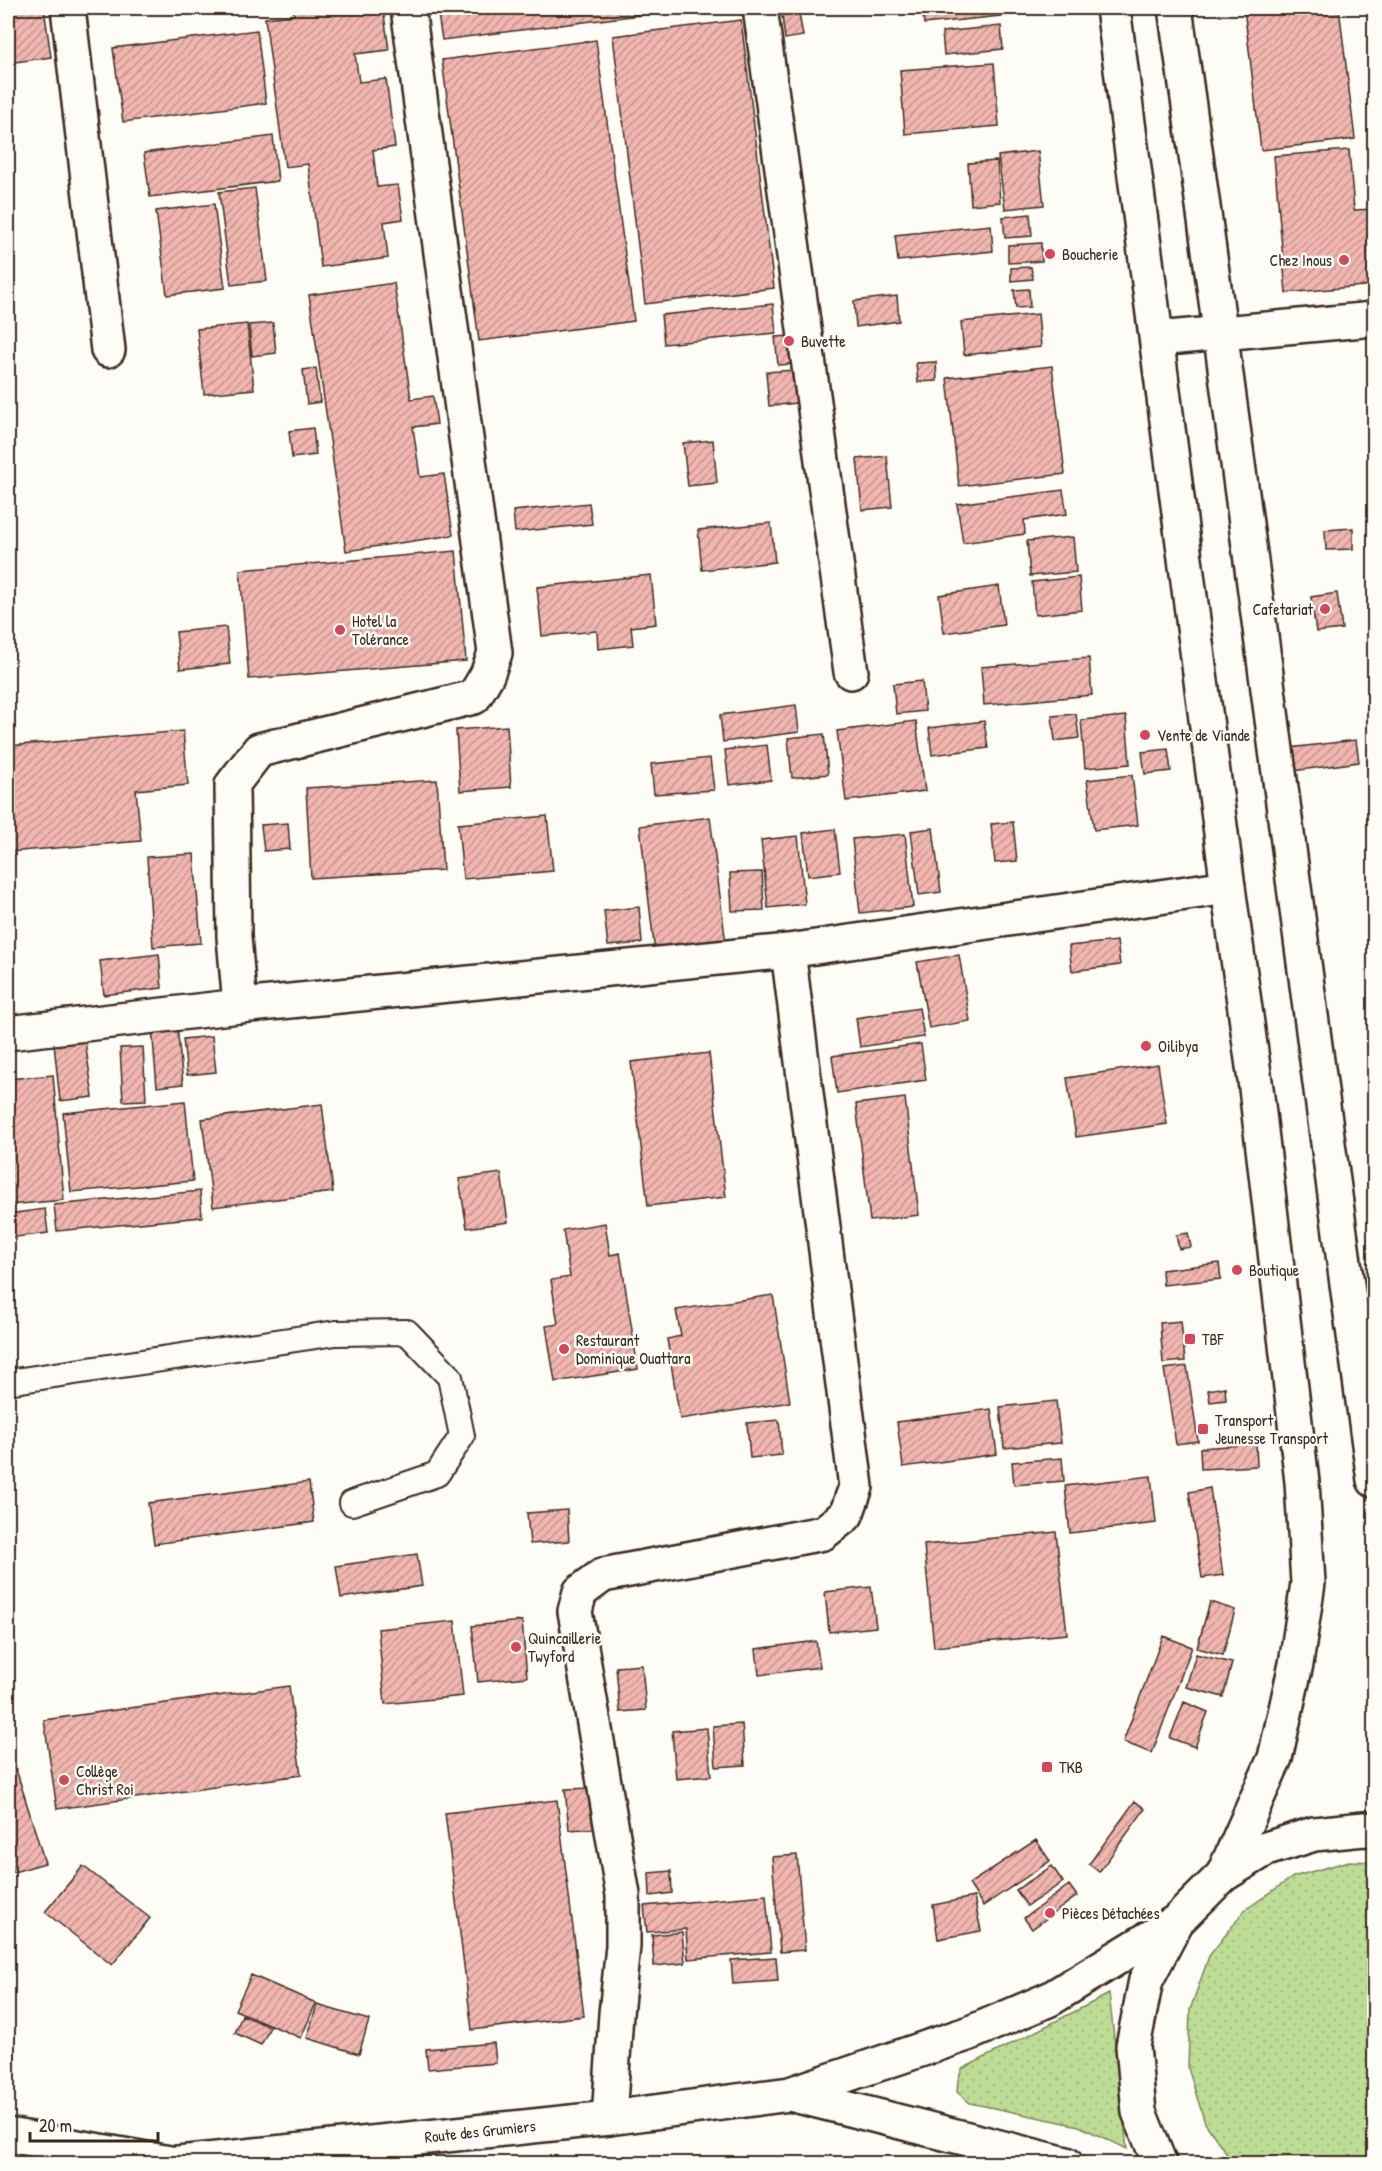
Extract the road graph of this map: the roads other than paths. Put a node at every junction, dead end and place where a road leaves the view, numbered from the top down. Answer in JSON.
{"nodes":[{"id":1,"x":68,"y":8,"type":"edge"},
{"id":2,"x":408,"y":8,"type":"edge"},
{"id":3,"x":760,"y":8,"type":"edge"},
{"id":4,"x":1113,"y":8,"type":"edge"},
{"id":5,"x":1176,"y":8,"type":"edge"},
{"id":6,"x":1374,"y":319,"type":"edge"},
{"id":7,"x":1222,"y":332,"type":"junction"},
{"id":8,"x":1157,"y":339,"type":"junction"},
{"id":9,"x":108,"y":350,"type":"dead end"},
{"id":10,"x":851,"y":672,"type":"dead end"},
{"id":11,"x":1228,"y":887,"type":"junction"},
{"id":12,"x":788,"y":951,"type":"junction"},
{"id":13,"x":240,"y":1006,"type":"junction"},
{"id":14,"x":8,"y":1033,"type":"edge"},
{"id":15,"x":8,"y":1382,"type":"edge"},
{"id":16,"x":1374,"y":1480,"type":"edge"},
{"id":17,"x":351,"y":1503,"type":"dead end"},
{"id":18,"x":1374,"y":1830,"type":"edge"},
{"id":19,"x":1223,"y":1875,"type":"junction"},
{"id":20,"x":1177,"y":1921,"type":"junction"},
{"id":21,"x":790,"y":2094,"type":"junction"},
{"id":22,"x":609,"y":2118,"type":"junction"},
{"id":23,"x":8,"y":2135,"type":"edge"},
{"id":24,"x":170,"y":2163,"type":"edge"},
{"id":25,"x":1066,"y":2163,"type":"edge"},
{"id":26,"x":1160,"y":2163,"type":"edge"}],
"edges":[{"from":1,"to":9,"type":"main road"},
{"from":2,"to":13,"type":"main road"},
{"from":3,"to":10,"type":"main road"},
{"from":4,"to":8,"type":"main road"},
{"from":5,"to":7,"type":"main road"},
{"from":6,"to":7,"type":"main road"},
{"from":7,"to":8,"type":"main road"},
{"from":7,"to":16,"type":"main road"},
{"from":8,"to":11,"type":"main road"},
{"from":11,"to":12,"type":"main road"},
{"from":11,"to":19,"type":"main road"},
{"from":12,"to":13,"type":"main road"},
{"from":12,"to":22,"type":"main road"},
{"from":13,"to":14,"type":"main road"},
{"from":15,"to":17,"type":"lane"},
{"from":18,"to":19,"type":"main road"},
{"from":19,"to":20,"type":"main road"},
{"from":20,"to":21,"type":"main road"},
{"from":20,"to":26,"type":"main road"},
{"from":21,"to":22,"type":"main road","name":"Route des Grumiers"},
{"from":21,"to":25,"type":"main road"},
{"from":22,"to":24,"type":"main road","name":"Route des Grumiers"},
{"from":23,"to":24,"type":"main road","name":"Route des Grumiers"}]}
